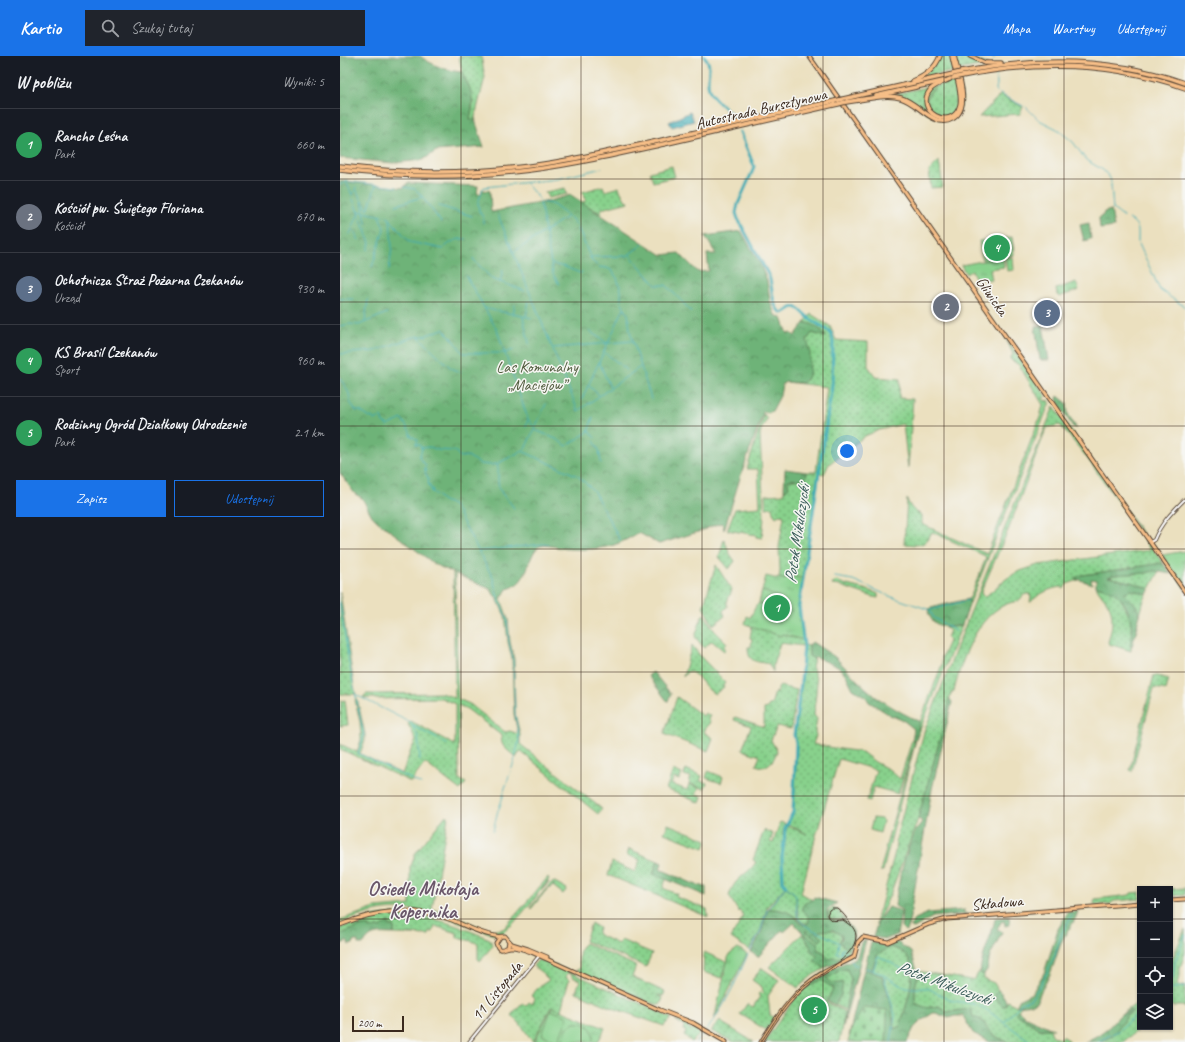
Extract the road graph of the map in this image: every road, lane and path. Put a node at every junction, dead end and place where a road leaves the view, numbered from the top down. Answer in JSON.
{"nodes":[{"id":1,"x":809,"y":56,"type":"edge"},
{"id":2,"x":940,"y":56,"type":"edge"},
{"id":3,"x":953,"y":56,"type":"edge"},
{"id":4,"x":970,"y":56,"type":"edge"},
{"id":5,"x":1025,"y":62,"type":"junction"},
{"id":6,"x":962,"y":74,"type":"junction"},
{"id":7,"x":952,"y":77,"type":"junction"},
{"id":8,"x":1167,"y":80,"type":"junction"},
{"id":9,"x":1185,"y":83,"type":"edge"},
{"id":10,"x":1179,"y":84,"type":"junction"},
{"id":11,"x":900,"y":86,"type":"junction"},
{"id":12,"x":1185,"y":88,"type":"edge"},
{"id":13,"x":858,"y":100,"type":"junction"},
{"id":14,"x":845,"y":101,"type":"junction"},
{"id":15,"x":837,"y":102,"type":"junction"},
{"id":16,"x":340,"y":166,"type":"edge"},
{"id":17,"x":340,"y":170,"type":"edge"},
{"id":18,"x":1185,"y":499,"type":"edge"},
{"id":19,"x":1150,"y":542,"type":"junction"},
{"id":20,"x":1185,"y":592,"type":"edge"},
{"id":21,"x":1185,"y":899,"type":"edge"},
{"id":22,"x":1173,"y":900,"type":"edge"},
{"id":23,"x":1137,"y":903,"type":"edge"},
{"id":24,"x":340,"y":925,"type":"edge"},
{"id":25,"x":489,"y":935,"type":"junction"},
{"id":26,"x":500,"y":937,"type":"junction"},
{"id":27,"x":496,"y":941,"type":"junction"},
{"id":28,"x":509,"y":941,"type":"junction"},
{"id":29,"x":508,"y":947,"type":"junction"},
{"id":30,"x":540,"y":955,"type":"junction"},
{"id":31,"x":722,"y":1039,"type":"junction"},
{"id":32,"x":469,"y":1042,"type":"edge"},
{"id":33,"x":726,"y":1042,"type":"edge"},
{"id":34,"x":731,"y":1042,"type":"edge"},
{"id":35,"x":761,"y":1042,"type":"edge"}],
"edges":[{"from":1,"to":19,"type":"main road","name":"Gliwicka"},
{"from":2,"to":11,"type":"highway"},
{"from":3,"to":7,"type":"highway"},
{"from":3,"to":13,"type":"highway"},
{"from":4,"to":5,"type":"highway"},
{"from":5,"to":6,"type":"highway","name":"Autostrada Bursztynowa"},
{"from":5,"to":8,"type":"highway","name":"Autostrada Bursztynowa"},
{"from":6,"to":7,"type":"highway","name":"Autostrada Bursztynowa","bridge":true},
{"from":6,"to":8,"type":"highway","name":"Autostrada Bursztynowa"},
{"from":7,"to":11,"type":"highway","name":"Autostrada Bursztynowa"},
{"from":7,"to":13,"type":"highway","name":"Autostrada Bursztynowa"},
{"from":8,"to":10,"type":"highway","name":"Autostrada Bursztynowa"},
{"from":9,"to":10,"type":"highway","name":"Autostrada Bursztynowa"},
{"from":10,"to":12,"type":"highway","name":"Autostrada Bursztynowa"},
{"from":11,"to":14,"type":"highway","name":"Autostrada Bursztynowa"},
{"from":13,"to":14,"type":"highway","name":"Autostrada Bursztynowa"},
{"from":14,"to":15,"type":"highway","name":"Autostrada Bursztynowa","bridge":true},
{"from":15,"to":16,"type":"highway","name":"Autostrada Bursztynowa"},
{"from":15,"to":17,"type":"highway","name":"Autostrada Bursztynowa"},
{"from":18,"to":19,"type":"street"},
{"from":19,"to":20,"type":"main road","name":"Gliwicka"},
{"from":21,"to":22,"type":"main road"},
{"from":23,"to":35,"type":"main road","name":"Składowa"},
{"from":24,"to":25,"type":"main road"},
{"from":25,"to":26,"type":"main road"},
{"from":25,"to":27,"type":"main road"},
{"from":26,"to":27,"type":"main road"},
{"from":26,"to":28,"type":"main road"},
{"from":27,"to":29,"type":"main road"},
{"from":28,"to":29,"type":"main road"},
{"from":28,"to":30,"type":"main road"},
{"from":29,"to":30,"type":"main road"},
{"from":30,"to":31,"type":"main road"},
{"from":30,"to":32,"type":"street","name":"11 Listopada"},
{"from":31,"to":33,"type":"main road"},
{"from":31,"to":34,"type":"main road"}]}
